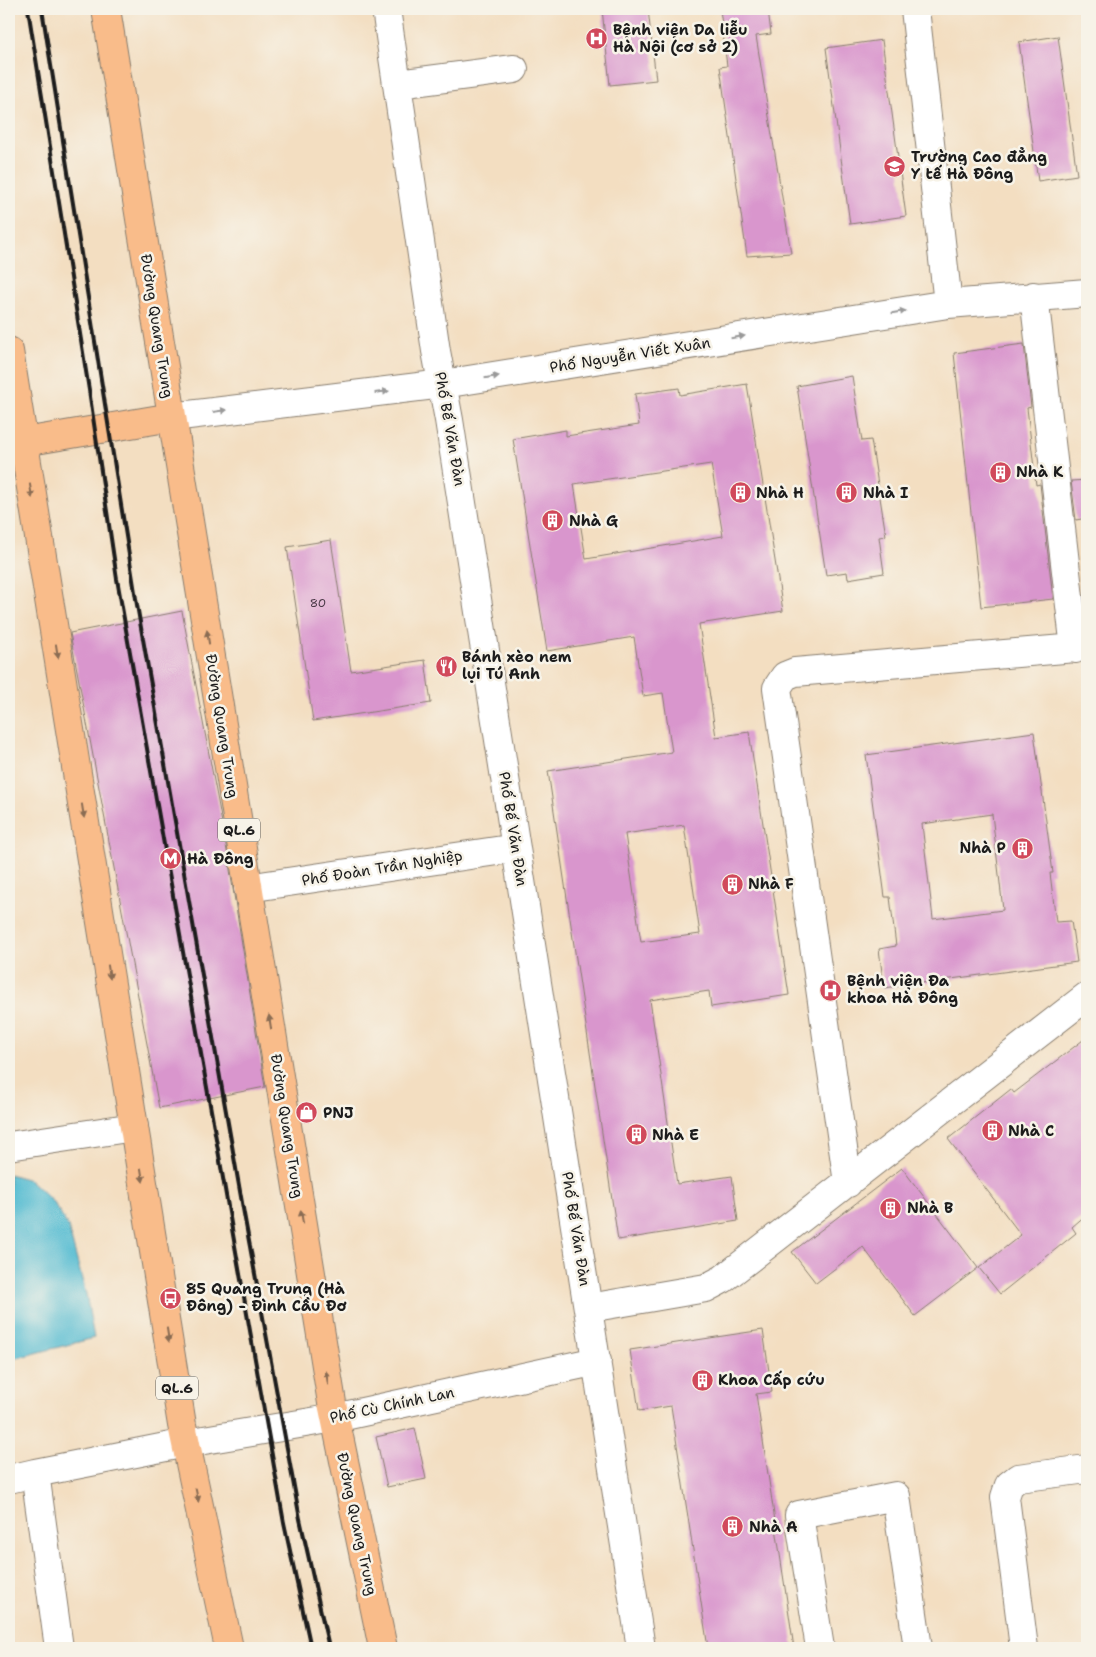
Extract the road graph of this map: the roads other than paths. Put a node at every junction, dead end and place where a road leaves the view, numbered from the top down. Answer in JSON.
{"nodes":[{"id":1,"x":106,"y":9,"type":"edge"},
{"id":2,"x":386,"y":9,"type":"edge"},
{"id":3,"x":915,"y":9,"type":"edge"},
{"id":4,"x":514,"y":69,"type":"dead end"},
{"id":5,"x":398,"y":84,"type":"junction"},
{"id":6,"x":1087,"y":293,"type":"edge"},
{"id":7,"x":1034,"y":296,"type":"junction"},
{"id":8,"x":948,"y":304,"type":"junction"},
{"id":9,"x":9,"y":351,"type":"edge"},
{"id":10,"x":443,"y":384,"type":"junction"},
{"id":11,"x":172,"y":417,"type":"junction"},
{"id":12,"x":24,"y":442,"type":"junction"},
{"id":13,"x":1081,"y":648,"type":"edge"},
{"id":14,"x":516,"y":848,"type":"junction"},
{"id":15,"x":248,"y":888,"type":"junction"},
{"id":16,"x":1087,"y":996,"type":"edge"},
{"id":17,"x":134,"y":1127,"type":"junction"},
{"id":18,"x":9,"y":1146,"type":"edge"},
{"id":19,"x":848,"y":1183,"type":"junction"},
{"id":20,"x":588,"y":1308,"type":"junction"},
{"id":21,"x":596,"y":1361,"type":"junction"},
{"id":22,"x":335,"y":1418,"type":"junction"},
{"id":23,"x":186,"y":1443,"type":"junction"},
{"id":24,"x":1087,"y":1469,"type":"edge"},
{"id":25,"x":35,"y":1473,"type":"junction"},
{"id":26,"x":9,"y":1479,"type":"edge"},
{"id":27,"x":59,"y":1648,"type":"edge"},
{"id":28,"x":230,"y":1648,"type":"edge"},
{"id":29,"x":383,"y":1648,"type":"edge"},
{"id":30,"x":641,"y":1648,"type":"edge"},
{"id":31,"x":820,"y":1648,"type":"edge"},
{"id":32,"x":918,"y":1648,"type":"edge"},
{"id":33,"x":1024,"y":1648,"type":"edge"}],
"edges":[{"from":1,"to":11,"type":"highway","name":"Đường Quang Trung","number":"QL.6"},
{"from":2,"to":5,"type":"street","name":"Phố Bế Văn Đàn"},
{"from":3,"to":8,"type":"street"},
{"from":4,"to":5,"type":"street"},
{"from":5,"to":10,"type":"street","name":"Phố Bế Văn Đàn"},
{"from":6,"to":7,"type":"street","name":"Phố Nguyễn Viết Xuân"},
{"from":7,"to":8,"type":"street","name":"Phố Nguyễn Viết Xuân"},
{"from":7,"to":13,"type":"street"},
{"from":10,"to":8,"type":"street","name":"Phố Nguyễn Viết Xuân","one_way":true},
{"from":9,"to":12,"type":"highway"},
{"from":11,"to":10,"type":"street","name":"Phố Nguyễn Viết Xuân","one_way":true},
{"from":10,"to":14,"type":"street","name":"Phố Bế Văn Đàn"},
{"from":11,"to":12,"type":"highway"},
{"from":15,"to":11,"type":"highway","name":"Đường Quang Trung","number":"QL.6","one_way":true},
{"from":12,"to":17,"type":"highway","one_way":true},
{"from":13,"to":19,"type":"street"},
{"from":14,"to":15,"type":"street","name":"Phố Đoàn Trần Nghiệp"},
{"from":14,"to":20,"type":"street","name":"Phố Bế Văn Đàn"},
{"from":22,"to":15,"type":"highway","name":"Đường Quang Trung","number":"QL.6","one_way":true},
{"from":16,"to":19,"type":"street"},
{"from":17,"to":18,"type":"street"},
{"from":17,"to":23,"type":"highway","number":"QL.6","one_way":true},
{"from":19,"to":20,"type":"street"},
{"from":20,"to":21,"type":"street","name":"Phố Bế Văn Đàn"},
{"from":21,"to":22,"type":"street","name":"Phố Cù Chính Lan"},
{"from":21,"to":30,"type":"street","name":"Phố Bế Văn Đàn"},
{"from":22,"to":23,"type":"street","name":"Phố Cù Chính Lan"},
{"from":22,"to":29,"type":"highway","name":"Đường Quang Trung","number":"QL.6"},
{"from":23,"to":25,"type":"street","name":"Phố Cù Chính Lan"},
{"from":23,"to":28,"type":"highway","number":"QL.6","one_way":true},
{"from":24,"to":33,"type":"street"},
{"from":25,"to":26,"type":"street","name":"Phố Cù Chính Lan"},
{"from":25,"to":27,"type":"street"},
{"from":31,"to":32,"type":"street"}]}
